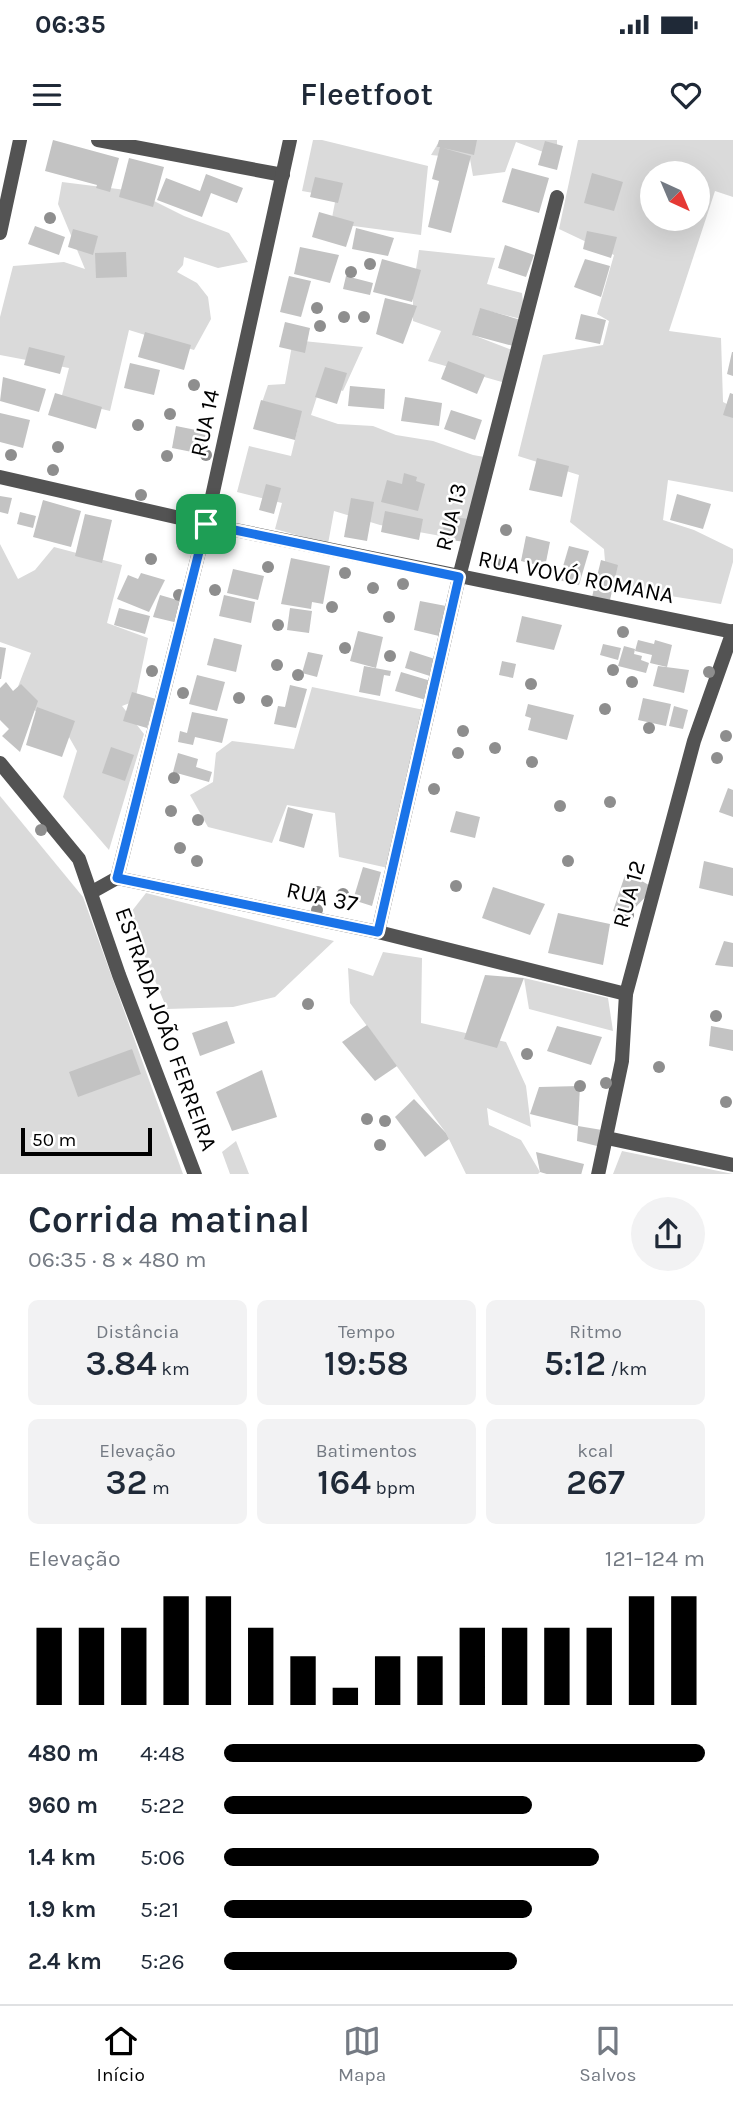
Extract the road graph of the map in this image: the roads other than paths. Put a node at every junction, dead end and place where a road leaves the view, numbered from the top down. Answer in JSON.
{"nodes":[{"id":1,"x":20,"y":140,"type":"edge"},
{"id":2,"x":98,"y":140,"type":"edge"},
{"id":3,"x":290,"y":140,"type":"edge"},
{"id":4,"x":283,"y":176,"type":"junction"},
{"id":5,"x":556,"y":197,"type":"dead end"},
{"id":6,"x":0,"y":233,"type":"edge"},
{"id":7,"x":0,"y":477,"type":"edge"},
{"id":8,"x":206,"y":524,"type":"junction"},
{"id":9,"x":459,"y":577,"type":"junction"},
{"id":10,"x":733,"y":632,"type":"edge"},
{"id":11,"x":0,"y":763,"type":"edge"},
{"id":12,"x":117,"y":878,"type":"junction"},
{"id":13,"x":92,"y":892,"type":"junction"},
{"id":14,"x":378,"y":932,"type":"junction"},
{"id":15,"x":626,"y":994,"type":"junction"},
{"id":16,"x":607,"y":1138,"type":"junction"},
{"id":17,"x":733,"y":1165,"type":"edge"},
{"id":18,"x":195,"y":1174,"type":"edge"},
{"id":19,"x":598,"y":1174,"type":"edge"}],
"edges":[{"from":1,"to":6,"type":"street"},
{"from":2,"to":4,"type":"street"},
{"from":3,"to":4,"type":"street","name":"RUA 14"},
{"from":4,"to":8,"type":"street","name":"RUA 14"},
{"from":5,"to":9,"type":"street","name":"RUA 13"},
{"from":7,"to":8,"type":"street","name":"RUA VOVÓ ROMANA"},
{"from":8,"to":9,"type":"street","name":"RUA VOVÓ ROMANA"},
{"from":8,"to":12,"type":"street","name":"RUA 14"},
{"from":9,"to":10,"type":"street","name":"RUA VOVÓ ROMANA"},
{"from":9,"to":14,"type":"street","name":"RUA 13"},
{"from":10,"to":15,"type":"street","name":"RUA 12"},
{"from":11,"to":13,"type":"street","name":"ESTRADA JOÃO FERREIRA"},
{"from":12,"to":13,"type":"street"},
{"from":12,"to":14,"type":"street","name":"RUA 37"},
{"from":13,"to":18,"type":"street","name":"ESTRADA JOÃO FERREIRA"},
{"from":14,"to":15,"type":"street","name":"RUA 37"},
{"from":15,"to":16,"type":"street","name":"RUA 12"},
{"from":16,"to":17,"type":"street"},
{"from":16,"to":19,"type":"street","name":"RUA 12"}]}
